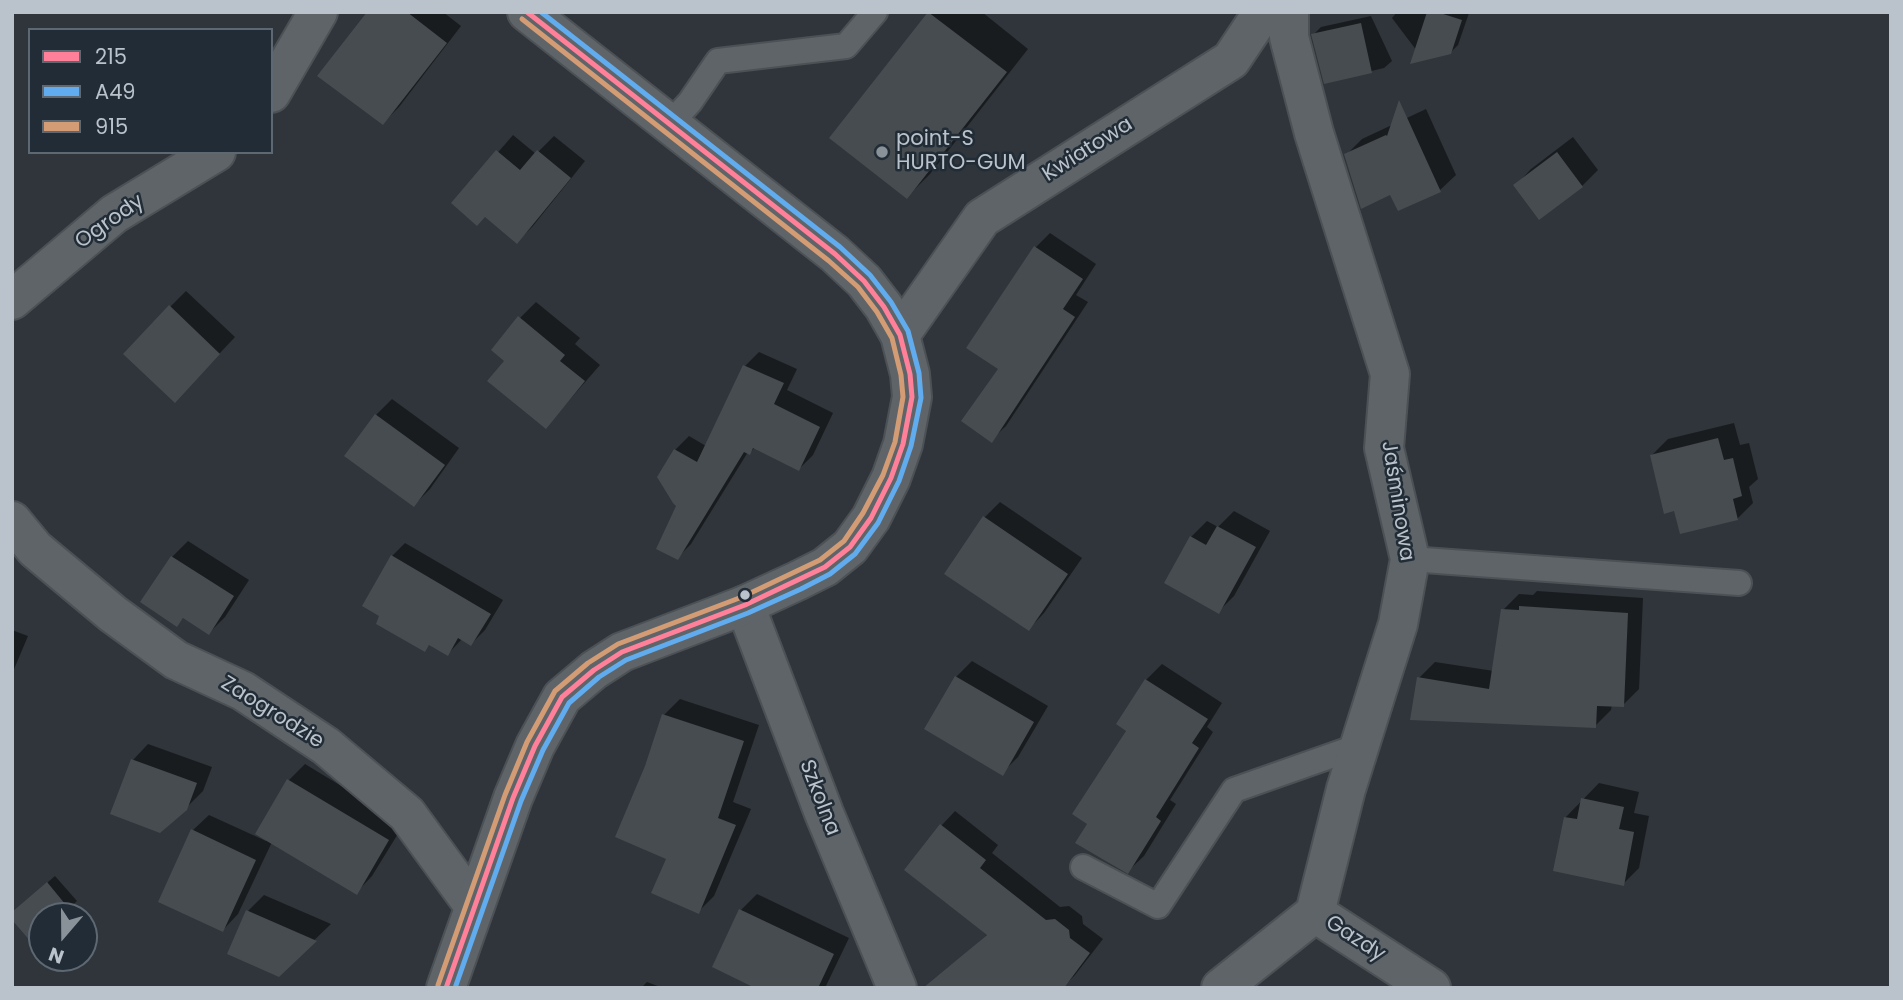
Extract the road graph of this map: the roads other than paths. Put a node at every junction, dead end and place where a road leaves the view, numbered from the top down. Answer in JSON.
{"nodes":[{"id":1,"x":318,"y":12,"type":"edge"},
{"id":2,"x":527,"y":12,"type":"edge"},
{"id":3,"x":875,"y":12,"type":"edge"},
{"id":4,"x":1263,"y":12,"type":"edge"},
{"id":5,"x":1289,"y":12,"type":"edge"},
{"id":6,"x":273,"y":90,"type":"edge"},
{"id":7,"x":670,"y":124,"type":"junction"},
{"id":8,"x":213,"y":154,"type":"edge"},
{"id":9,"x":12,"y":300,"type":"edge"},
{"id":10,"x":900,"y":335,"type":"junction"},
{"id":11,"x":12,"y":521,"type":"edge"},
{"id":12,"x":1410,"y":559,"type":"junction"},
{"id":13,"x":1739,"y":583,"type":"dead end"},
{"id":14,"x":745,"y":605,"type":"junction"},
{"id":15,"x":1359,"y":746,"type":"junction"},
{"id":16,"x":1083,"y":867,"type":"dead end"},
{"id":17,"x":474,"y":906,"type":"junction"},
{"id":18,"x":1315,"y":913,"type":"junction"},
{"id":19,"x":446,"y":988,"type":"edge"},
{"id":20,"x":897,"y":988,"type":"edge"},
{"id":21,"x":1221,"y":988,"type":"edge"},
{"id":22,"x":1431,"y":988,"type":"edge"}],
"edges":[{"from":1,"to":6,"type":"street"},
{"from":2,"to":7,"type":"street"},
{"from":3,"to":7,"type":"lane"},
{"from":4,"to":10,"type":"street","name":"Kwiatowa"},
{"from":5,"to":12,"type":"street","name":"Jaśminowa"},
{"from":7,"to":10,"type":"street"},
{"from":8,"to":9,"type":"street","name":"Ogrody"},
{"from":10,"to":14,"type":"street"},
{"from":11,"to":17,"type":"street","name":"Zaogrodzie"},
{"from":12,"to":13,"type":"lane"},
{"from":12,"to":15,"type":"street","name":"Jaśminowa"},
{"from":14,"to":17,"type":"street"},
{"from":14,"to":20,"type":"street","name":"Szkolna"},
{"from":15,"to":16,"type":"lane"},
{"from":15,"to":18,"type":"street","name":"Jaśminowa"},
{"from":17,"to":19,"type":"street"},
{"from":18,"to":21,"type":"street"},
{"from":18,"to":22,"type":"street","name":"Gazdy"}]}
